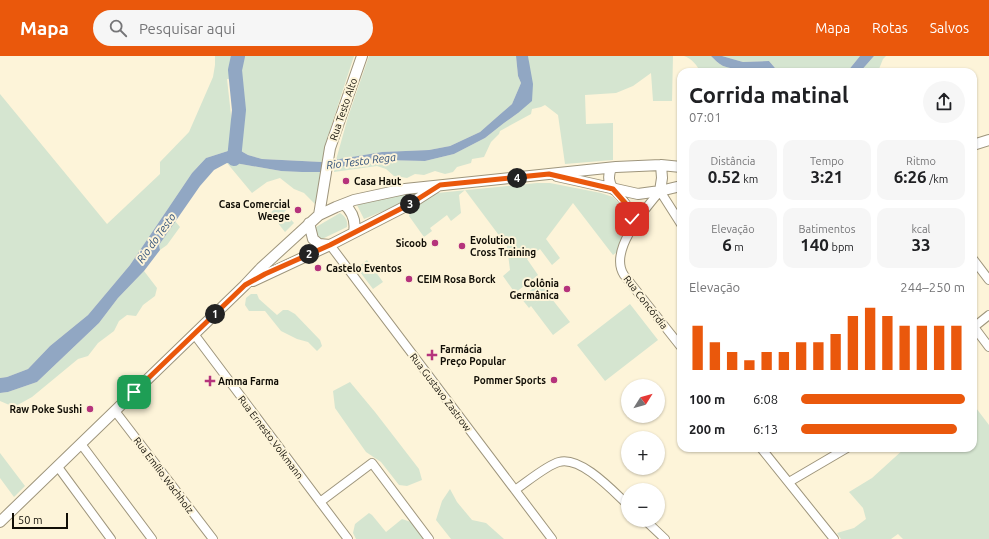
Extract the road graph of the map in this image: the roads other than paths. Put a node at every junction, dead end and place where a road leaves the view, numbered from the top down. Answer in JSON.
{"nodes":[{"id":1,"x":362,"y":56,"type":"edge"},
{"id":2,"x":989,"y":140,"type":"edge"},
{"id":3,"x":977,"y":144,"type":"edge"},
{"id":4,"x":661,"y":165,"type":"junction"},
{"id":5,"x":677,"y":167,"type":"edge"},
{"id":6,"x":612,"y":168,"type":"junction"},
{"id":7,"x":549,"y":174,"type":"junction"},
{"id":8,"x":440,"y":185,"type":"junction"},
{"id":9,"x":677,"y":187,"type":"edge"},
{"id":10,"x":324,"y":188,"type":"junction"},
{"id":11,"x":613,"y":189,"type":"junction"},
{"id":12,"x":660,"y":191,"type":"junction"},
{"id":13,"x":340,"y":205,"type":"junction"},
{"id":14,"x":319,"y":215,"type":"junction"},
{"id":15,"x":677,"y":218,"type":"edge"},
{"id":16,"x":309,"y":223,"type":"junction"},
{"id":17,"x":354,"y":232,"type":"junction"},
{"id":18,"x":629,"y":232,"type":"junction"},
{"id":19,"x":330,"y":245,"type":"junction"},
{"id":20,"x":977,"y":264,"type":"edge"},
{"id":21,"x":989,"y":280,"type":"edge"},
{"id":22,"x":245,"y":285,"type":"junction"},
{"id":23,"x":989,"y":315,"type":"edge"},
{"id":24,"x":977,"y":325,"type":"edge"},
{"id":25,"x":977,"y":331,"type":"edge"},
{"id":26,"x":194,"y":334,"type":"junction"},
{"id":27,"x":677,"y":342,"type":"edge"},
{"id":28,"x":989,"y":347,"type":"edge"},
{"id":29,"x":115,"y":411,"type":"junction"},
{"id":30,"x":81,"y":444,"type":"junction"},
{"id":31,"x":764,"y":452,"type":"edge"},
{"id":32,"x":839,"y":452,"type":"edge"},
{"id":33,"x":58,"y":467,"type":"junction"},
{"id":34,"x":788,"y":482,"type":"junction"},
{"id":35,"x":515,"y":490,"type":"junction"},
{"id":36,"x":621,"y":499,"type":"edge"},
{"id":37,"x":320,"y":502,"type":"junction"},
{"id":38,"x":1,"y":520,"type":"edge"},
{"id":39,"x":652,"y":527,"type":"edge"},
{"id":40,"x":111,"y":539,"type":"edge"},
{"id":41,"x":152,"y":539,"type":"edge"},
{"id":42,"x":213,"y":539,"type":"edge"},
{"id":43,"x":348,"y":539,"type":"edge"},
{"id":44,"x":429,"y":539,"type":"edge"},
{"id":45,"x":552,"y":539,"type":"edge"},
{"id":46,"x":665,"y":539,"type":"edge"},
{"id":47,"x":834,"y":539,"type":"edge"}],
"edges":[{"from":1,"to":10,"type":"main road","name":"Rua Testo Alto"},
{"from":2,"to":3,"type":"main road"},
{"from":4,"to":5,"type":"main road"},
{"from":4,"to":6,"type":"main road"},
{"from":4,"to":12,"type":"main road"},
{"from":6,"to":7,"type":"main road"},
{"from":6,"to":11,"type":"main road"},
{"from":7,"to":8,"type":"main road"},
{"from":7,"to":11,"type":"main road"},
{"from":8,"to":13,"type":"main road"},
{"from":8,"to":17,"type":"main road"},
{"from":9,"to":12,"type":"main road"},
{"from":10,"to":13,"type":"main road"},
{"from":10,"to":14,"type":"main road","name":"Rua Testo Alto"},
{"from":11,"to":12,"type":"main road"},
{"from":11,"to":18,"type":"street","name":"Rua Concórdia"},
{"from":12,"to":15,"type":"street"},
{"from":12,"to":18,"type":"street","name":"Rua Concórdia"},
{"from":13,"to":14,"type":"main road"},
{"from":13,"to":17,"type":"main road"},
{"from":14,"to":16,"type":"main road"},
{"from":16,"to":19,"type":"main road"},
{"from":16,"to":22,"type":"main road"},
{"from":17,"to":19,"type":"main road"},
{"from":18,"to":27,"type":"street","name":"Rua Concórdia"},
{"from":19,"to":22,"type":"main road"},
{"from":19,"to":35,"type":"street","name":"Rua Gustavo Zastrow"},
{"from":20,"to":21,"type":"street"},
{"from":22,"to":26,"type":"main road"},
{"from":23,"to":24,"type":"street"},
{"from":25,"to":28,"type":"street"},
{"from":26,"to":29,"type":"main road"},
{"from":26,"to":37,"type":"street","name":"Rua Ernesto Volkmann"},
{"from":29,"to":30,"type":"main road"},
{"from":29,"to":42,"type":"street","name":"Rua Emílio Wachholz"},
{"from":30,"to":33,"type":"main road"},
{"from":30,"to":41,"type":"street"},
{"from":31,"to":34,"type":"street"},
{"from":32,"to":34,"type":"street"},
{"from":33,"to":38,"type":"main road"},
{"from":33,"to":40,"type":"street"},
{"from":34,"to":47,"type":"street"},
{"from":35,"to":36,"type":"street"},
{"from":35,"to":45,"type":"street","name":"Rua Gustavo Zastrow"},
{"from":37,"to":43,"type":"street","name":"Rua Ernesto Volkmann"},
{"from":37,"to":44,"type":"street"},
{"from":39,"to":46,"type":"street"}]}
